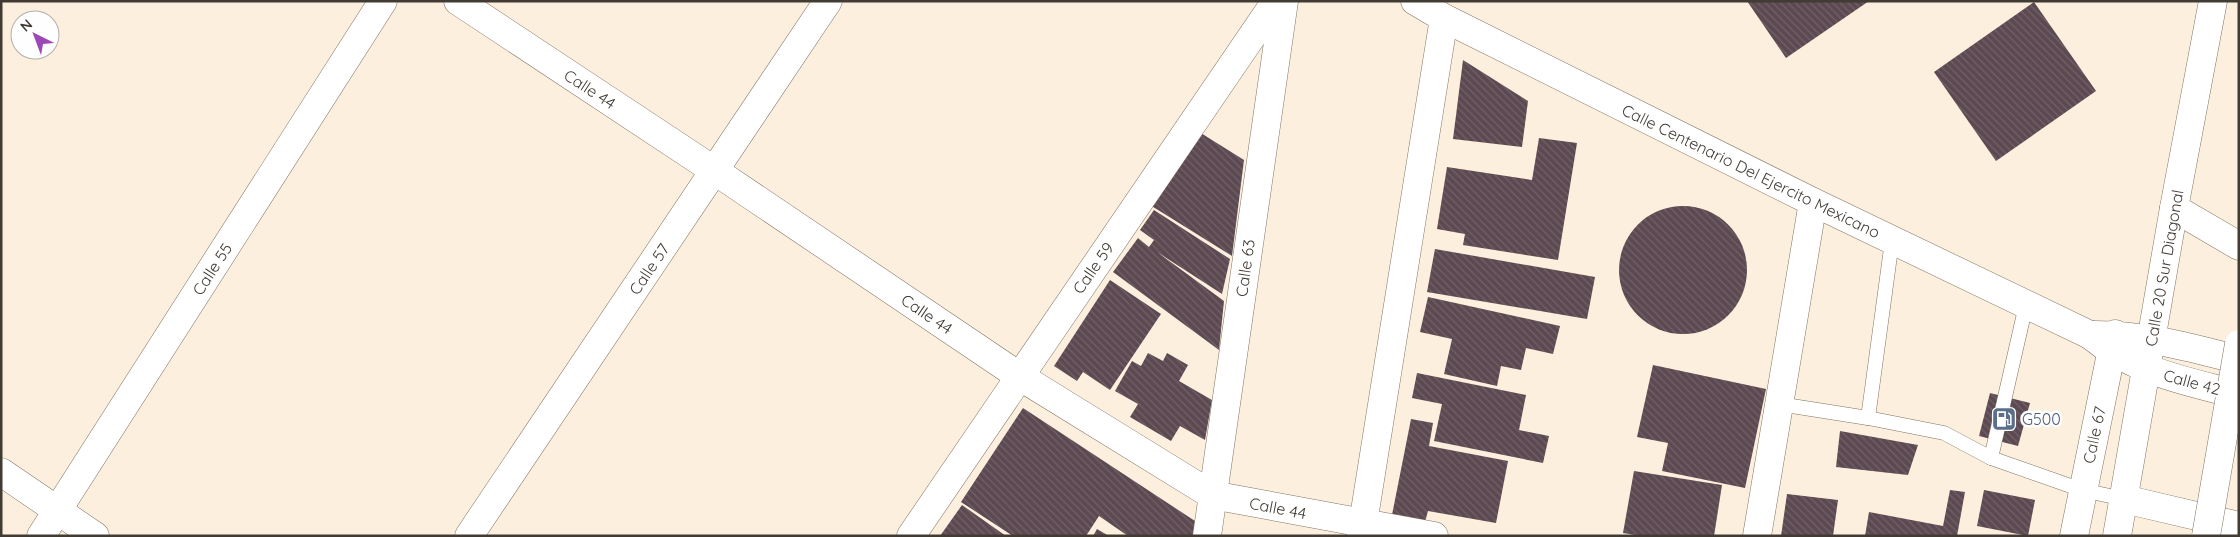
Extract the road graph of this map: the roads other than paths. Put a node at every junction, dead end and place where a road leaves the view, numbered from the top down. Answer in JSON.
{"nodes":[{"id":1,"x":383,"y":1,"type":"edge"},
{"id":2,"x":458,"y":1,"type":"edge"},
{"id":3,"x":828,"y":1,"type":"edge"},
{"id":4,"x":1276,"y":1,"type":"edge"},
{"id":5,"x":1284,"y":1,"type":"edge"},
{"id":6,"x":1415,"y":1,"type":"edge"},
{"id":7,"x":2213,"y":1,"type":"edge"},
{"id":8,"x":1444,"y":18,"type":"junction"},
{"id":9,"x":715,"y":171,"type":"junction"},
{"id":10,"x":1813,"y":202,"type":"junction"},
{"id":11,"x":2174,"y":208,"type":"junction"},
{"id":12,"x":1892,"y":241,"type":"junction"},
{"id":13,"x":2239,"y":246,"type":"edge"},
{"id":14,"x":2026,"y":305,"type":"junction"},
{"id":15,"x":2151,"y":338,"type":"junction"},
{"id":16,"x":2105,"y":340,"type":"junction"},
{"id":17,"x":2239,"y":344,"type":"edge"},
{"id":18,"x":2239,"y":360,"type":"edge"},
{"id":19,"x":2146,"y":370,"type":"junction"},
{"id":20,"x":1019,"y":376,"type":"junction"},
{"id":21,"x":2239,"y":395,"type":"edge"},
{"id":22,"x":1779,"y":404,"type":"junction"},
{"id":23,"x":1868,"y":418,"type":"junction"},
{"id":24,"x":1991,"y":458,"type":"junction"},
{"id":25,"x":1,"y":472,"type":"edge"},
{"id":26,"x":2082,"y":490,"type":"junction"},
{"id":27,"x":1212,"y":495,"type":"junction"},
{"id":28,"x":2124,"y":499,"type":"junction"},
{"id":29,"x":58,"y":510,"type":"junction"},
{"id":30,"x":2239,"y":526,"type":"edge"},
{"id":31,"x":1362,"y":530,"type":"edge"},
{"id":32,"x":40,"y":536,"type":"edge"},
{"id":33,"x":95,"y":536,"type":"edge"},
{"id":34,"x":469,"y":536,"type":"edge"},
{"id":35,"x":911,"y":536,"type":"edge"},
{"id":36,"x":1207,"y":536,"type":"edge"},
{"id":37,"x":1434,"y":536,"type":"edge"},
{"id":38,"x":1757,"y":536,"type":"edge"},
{"id":39,"x":2074,"y":536,"type":"edge"},
{"id":40,"x":2118,"y":536,"type":"edge"},
{"id":41,"x":2206,"y":536,"type":"edge"}],
"edges":[{"from":1,"to":29,"type":"main road","name":"Calle 55"},
{"from":2,"to":9,"type":"main road","name":"Calle 44"},
{"from":3,"to":9,"type":"main road","name":"Calle 57"},
{"from":4,"to":20,"type":"main road","name":"Calle 59"},
{"from":5,"to":27,"type":"main road","name":"Calle 63"},
{"from":6,"to":8,"type":"main road","name":"Calle Centenario Del Ejercito Mexicano"},
{"from":7,"to":11,"type":"main road","name":"Calle 20 Sur Diagonal"},
{"from":8,"to":10,"type":"main road","name":"Calle Centenario Del Ejercito Mexicano"},
{"from":8,"to":31,"type":"main road"},
{"from":9,"to":20,"type":"main road","name":"Calle 44"},
{"from":9,"to":34,"type":"main road","name":"Calle 57"},
{"from":10,"to":12,"type":"main road","name":"Calle Centenario Del Ejercito Mexicano"},
{"from":10,"to":22,"type":"main road"},
{"from":11,"to":13,"type":"main road"},
{"from":11,"to":15,"type":"main road","name":"Calle 20 Sur Diagonal"},
{"from":12,"to":14,"type":"main road","name":"Calle Centenario Del Ejercito Mexicano"},
{"from":12,"to":23,"type":"lane"},
{"from":14,"to":16,"type":"main road","name":"Calle Centenario Del Ejercito Mexicano"},
{"from":14,"to":24,"type":"lane"},
{"from":15,"to":16,"type":"main road","name":"Calle Centenario Del Ejercito Mexicano"},
{"from":15,"to":18,"type":"main road","name":"Calle 42"},
{"from":15,"to":19,"type":"main road","name":"Calle 20 Sur Diagonal"},
{"from":16,"to":19,"type":"main road","name":"Calle Centenario Del Ejercito Mexicano"},
{"from":16,"to":26,"type":"main road","name":"Calle 67"},
{"from":17,"to":41,"type":"main road","bridge":true},
{"from":19,"to":21,"type":"main road","name":"Calle 42"},
{"from":19,"to":28,"type":"main road","name":"Calle 20 Sur Diagonal"},
{"from":20,"to":27,"type":"main road","name":"Calle 44"},
{"from":20,"to":35,"type":"main road","name":"Calle 59"},
{"from":22,"to":23,"type":"lane"},
{"from":22,"to":38,"type":"main road"},
{"from":23,"to":24,"type":"lane"},
{"from":24,"to":26,"type":"lane"},
{"from":25,"to":29,"type":"main road"},
{"from":26,"to":28,"type":"lane"},
{"from":26,"to":39,"type":"main road","name":"Calle 67"},
{"from":27,"to":31,"type":"main road","name":"Calle 44"},
{"from":27,"to":36,"type":"main road","name":"Calle 63"},
{"from":28,"to":30,"type":"main road"},
{"from":28,"to":40,"type":"main road","name":"Calle 20 Sur Diagonal"},
{"from":29,"to":32,"type":"main road","name":"Calle 55"},
{"from":29,"to":33,"type":"main road"},
{"from":31,"to":37,"type":"main road","name":"Calle 44"}]}
